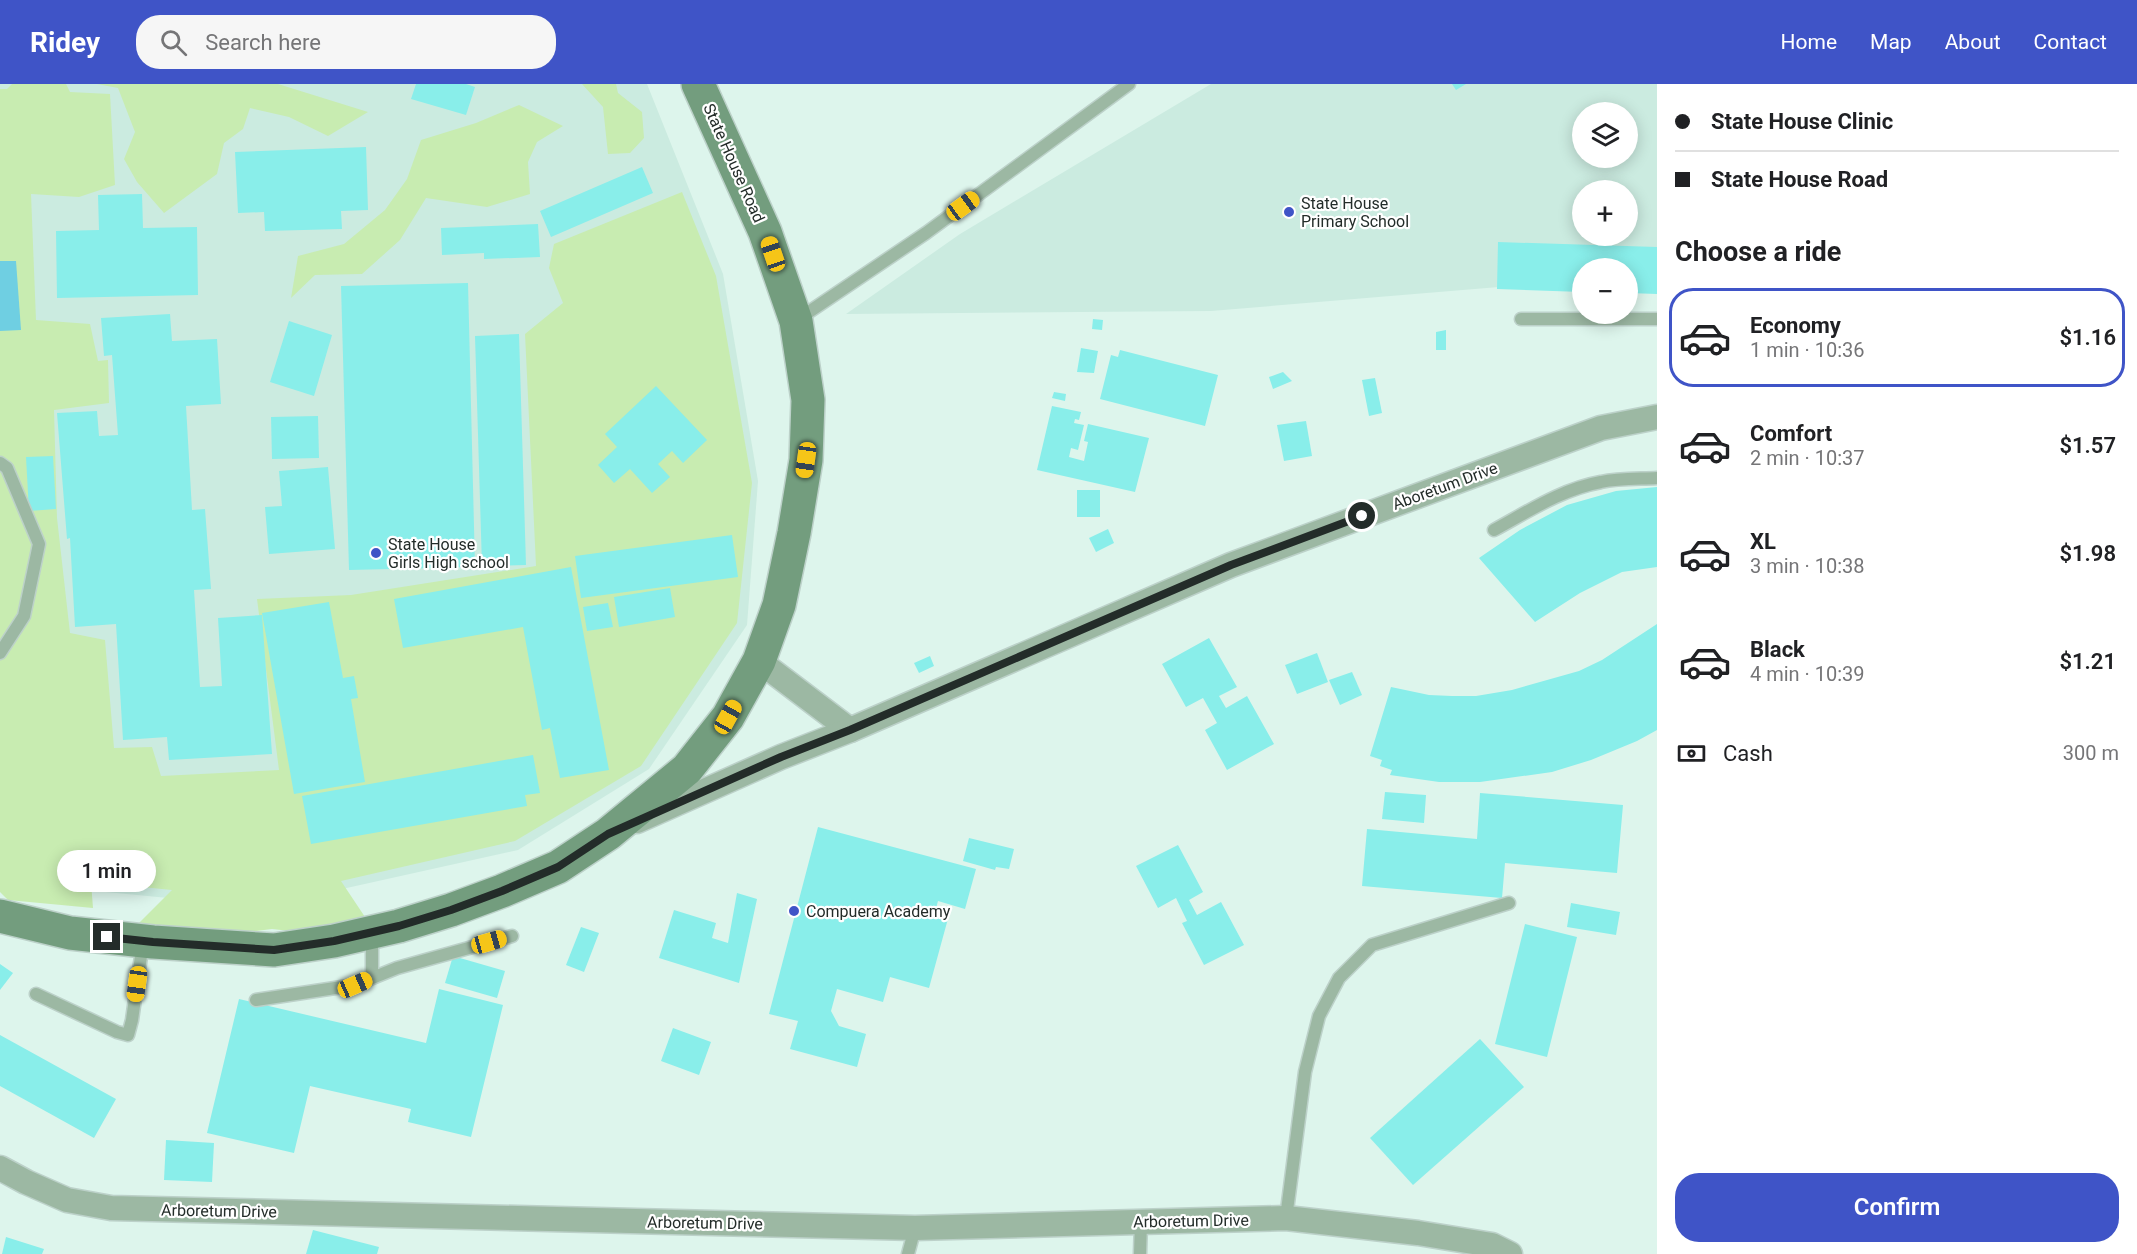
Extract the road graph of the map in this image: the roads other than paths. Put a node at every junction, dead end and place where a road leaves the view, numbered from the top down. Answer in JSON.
{"nodes":[{"id":1,"x":698,"y":84,"type":"edge"},
{"id":2,"x":1129,"y":84,"type":"edge"},
{"id":3,"x":1521,"y":319,"type":"dead end"},
{"id":4,"x":1657,"y":319,"type":"edge"},
{"id":5,"x":796,"y":321,"type":"junction"},
{"id":6,"x":1657,"y":417,"type":"edge"},
{"id":7,"x":0,"y":463,"type":"edge"},
{"id":8,"x":1657,"y":478,"type":"edge"},
{"id":9,"x":1494,"y":530,"type":"dead end"},
{"id":10,"x":0,"y":653,"type":"edge"},
{"id":11,"x":759,"y":661,"type":"junction"},
{"id":12,"x":850,"y":730,"type":"junction"},
{"id":13,"x":608,"y":834,"type":"junction"},
{"id":14,"x":1509,"y":903,"type":"dead end"},
{"id":15,"x":0,"y":915,"type":"edge"},
{"id":16,"x":372,"y":932,"type":"junction"},
{"id":17,"x":512,"y":936,"type":"dead end"},
{"id":18,"x":144,"y":941,"type":"junction"},
{"id":19,"x":372,"y":977,"type":"junction"},
{"id":20,"x":36,"y":994,"type":"dead end"},
{"id":21,"x":256,"y":1000,"type":"dead end"},
{"id":22,"x":0,"y":1168,"type":"edge"},
{"id":23,"x":1286,"y":1218,"type":"junction"},
{"id":24,"x":1141,"y":1222,"type":"junction"},
{"id":25,"x":915,"y":1228,"type":"junction"},
{"id":26,"x":1418,"y":1233,"type":"junction"},
{"id":27,"x":908,"y":1254,"type":"edge"},
{"id":28,"x":1140,"y":1254,"type":"edge"},
{"id":29,"x":1457,"y":1254,"type":"edge"},
{"id":30,"x":1510,"y":1254,"type":"edge"}],
"edges":[{"from":1,"to":5,"type":"street","name":"State House Road"},
{"from":2,"to":5,"type":"lane"},
{"from":3,"to":4,"type":"lane"},
{"from":5,"to":11,"type":"street","name":"State House Road"},
{"from":6,"to":12,"type":"street","name":"Aboretum Drive"},
{"from":7,"to":10,"type":"lane"},
{"from":8,"to":9,"type":"lane"},
{"from":11,"to":12,"type":"street"},
{"from":11,"to":13,"type":"street","name":"State House Road"},
{"from":12,"to":13,"type":"street","name":"Aboretum Drive"},
{"from":13,"to":16,"type":"street","name":"State House Road"},
{"from":14,"to":23,"type":"lane"},
{"from":15,"to":18,"type":"street","name":"State House Road"},
{"from":16,"to":18,"type":"street","name":"State House Road"},
{"from":16,"to":19,"type":"lane"},
{"from":17,"to":19,"type":"lane"},
{"from":18,"to":20,"type":"lane"},
{"from":19,"to":21,"type":"lane"},
{"from":22,"to":25,"type":"street","name":"Arboretum Drive"},
{"from":23,"to":24,"type":"street","name":"Arboretum Drive"},
{"from":23,"to":26,"type":"street","name":"Arboretum Drive"},
{"from":24,"to":25,"type":"street","name":"Arboretum Drive"},
{"from":24,"to":28,"type":"lane"},
{"from":25,"to":27,"type":"lane"},
{"from":26,"to":29,"type":"street","name":"Arboretum Drive"},
{"from":26,"to":30,"type":"street","name":"Arboretum Drive"}]}
